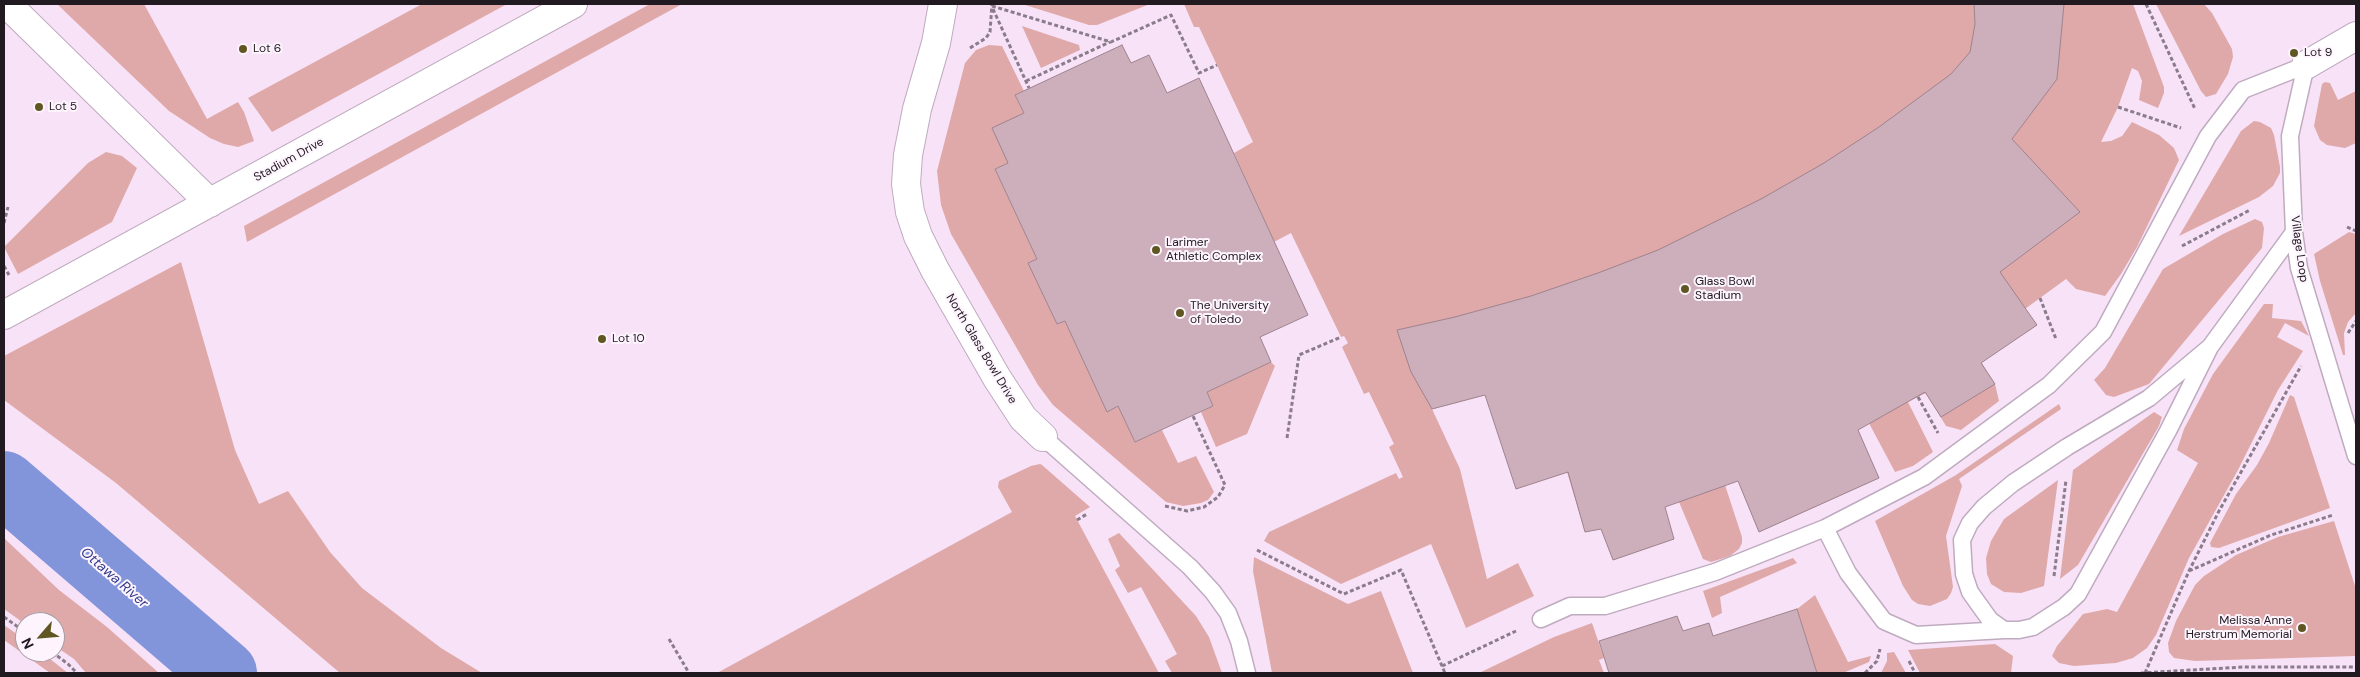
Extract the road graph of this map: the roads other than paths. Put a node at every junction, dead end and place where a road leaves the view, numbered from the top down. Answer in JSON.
{"nodes":[{"id":1,"x":6,"y":4,"type":"edge"},
{"id":2,"x":574,"y":4,"type":"edge"},
{"id":3,"x":943,"y":4,"type":"edge"},
{"id":4,"x":2356,"y":36,"type":"edge"},
{"id":5,"x":2306,"y":65,"type":"junction"},
{"id":6,"x":210,"y":203,"type":"junction"},
{"id":7,"x":2294,"y":232,"type":"junction"},
{"id":8,"x":4,"y":315,"type":"edge"},
{"id":9,"x":2210,"y":347,"type":"junction"},
{"id":10,"x":1043,"y":437,"type":"joint"},
{"id":11,"x":2356,"y":456,"type":"edge"},
{"id":12,"x":1825,"y":528,"type":"junction"},
{"id":13,"x":1541,"y":619,"type":"dead end"},
{"id":14,"x":2004,"y":630,"type":"junction"},
{"id":15,"x":1246,"y":673,"type":"edge"}],
"edges":[{"from":1,"to":6,"type":"street"},
{"from":2,"to":6,"type":"street","name":"Stadium Drive"},
{"from":3,"to":10,"type":"street","name":"North Glass Bowl Drive"},
{"from":4,"to":5,"type":"street"},
{"from":5,"to":7,"type":"lane","name":"Village Loop"},
{"from":5,"to":12,"type":"lane"},
{"from":6,"to":8,"type":"street","name":"Stadium Drive"},
{"from":7,"to":9,"type":"lane"},
{"from":7,"to":11,"type":"lane","name":"Village Loop"},
{"from":9,"to":14,"type":"lane"},
{"from":9,"to":14,"type":"lane"},
{"from":10,"to":15,"type":"lane","name":"North Glass Bowl Drive"},
{"from":12,"to":13,"type":"lane"},
{"from":12,"to":14,"type":"lane"}]}
